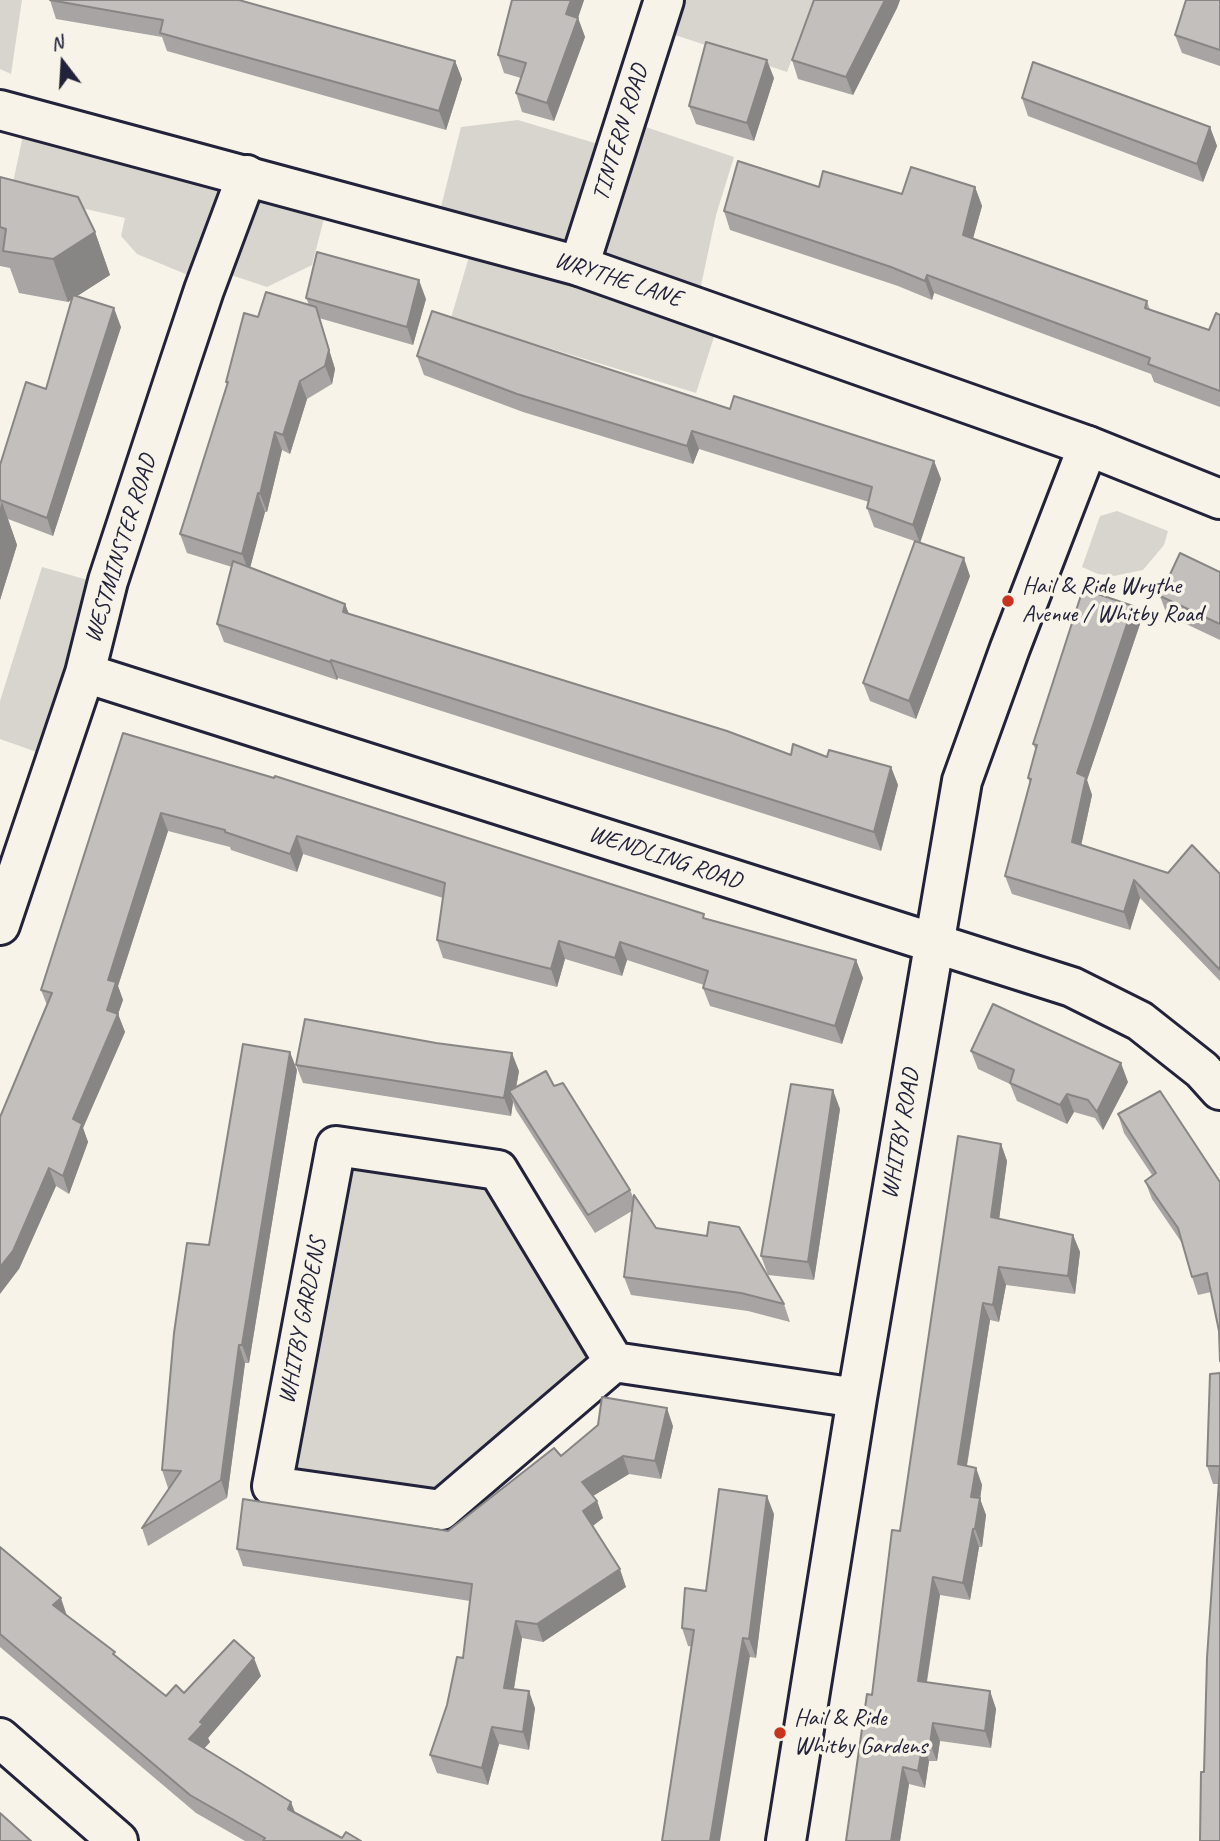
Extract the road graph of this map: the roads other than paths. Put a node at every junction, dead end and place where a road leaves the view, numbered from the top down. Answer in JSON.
{"nodes":[{"id":1,"x":664,"y":0,"type":"edge"},
{"id":2,"x":0,"y":110,"type":"edge"},
{"id":3,"x":247,"y":175,"type":"junction"},
{"id":4,"x":579,"y":266,"type":"junction"},
{"id":5,"x":1088,"y":446,"type":"junction"},
{"id":6,"x":1220,"y":499,"type":"edge"},
{"id":7,"x":85,"y":673,"type":"junction"},
{"id":8,"x":0,"y":925,"type":"edge"},
{"id":9,"x":933,"y":943,"type":"junction"},
{"id":10,"x":1220,"y":1090,"type":"edge"},
{"id":11,"x":614,"y":1362,"type":"junction"},
{"id":12,"x":857,"y":1398,"type":"junction"},
{"id":13,"x":0,"y":1738,"type":"edge"},
{"id":14,"x":118,"y":1841,"type":"edge"},
{"id":15,"x":786,"y":1841,"type":"edge"}],
"edges":[{"from":1,"to":4,"type":"street","name":"TINTERN ROAD"},
{"from":2,"to":3,"type":"street","name":"WRYTHE LANE"},
{"from":3,"to":4,"type":"street","name":"WRYTHE LANE"},
{"from":3,"to":7,"type":"street","name":"WESTMINSTER ROAD"},
{"from":4,"to":5,"type":"street","name":"WRYTHE LANE"},
{"from":5,"to":6,"type":"street","name":"WRYTHE LANE"},
{"from":5,"to":9,"type":"street","name":"WHITBY ROAD"},
{"from":7,"to":8,"type":"street","name":"WESTMINSTER ROAD"},
{"from":7,"to":9,"type":"street","name":"WENDLING ROAD"},
{"from":9,"to":10,"type":"street","name":"WENDLING ROAD"},
{"from":9,"to":12,"type":"street","name":"WHITBY ROAD"},
{"from":11,"to":11,"type":"street","name":"WHITBY GARDENS"},
{"from":11,"to":12,"type":"street"},
{"from":12,"to":15,"type":"street","name":"WHITBY ROAD"},
{"from":13,"to":14,"type":"street"}]}
